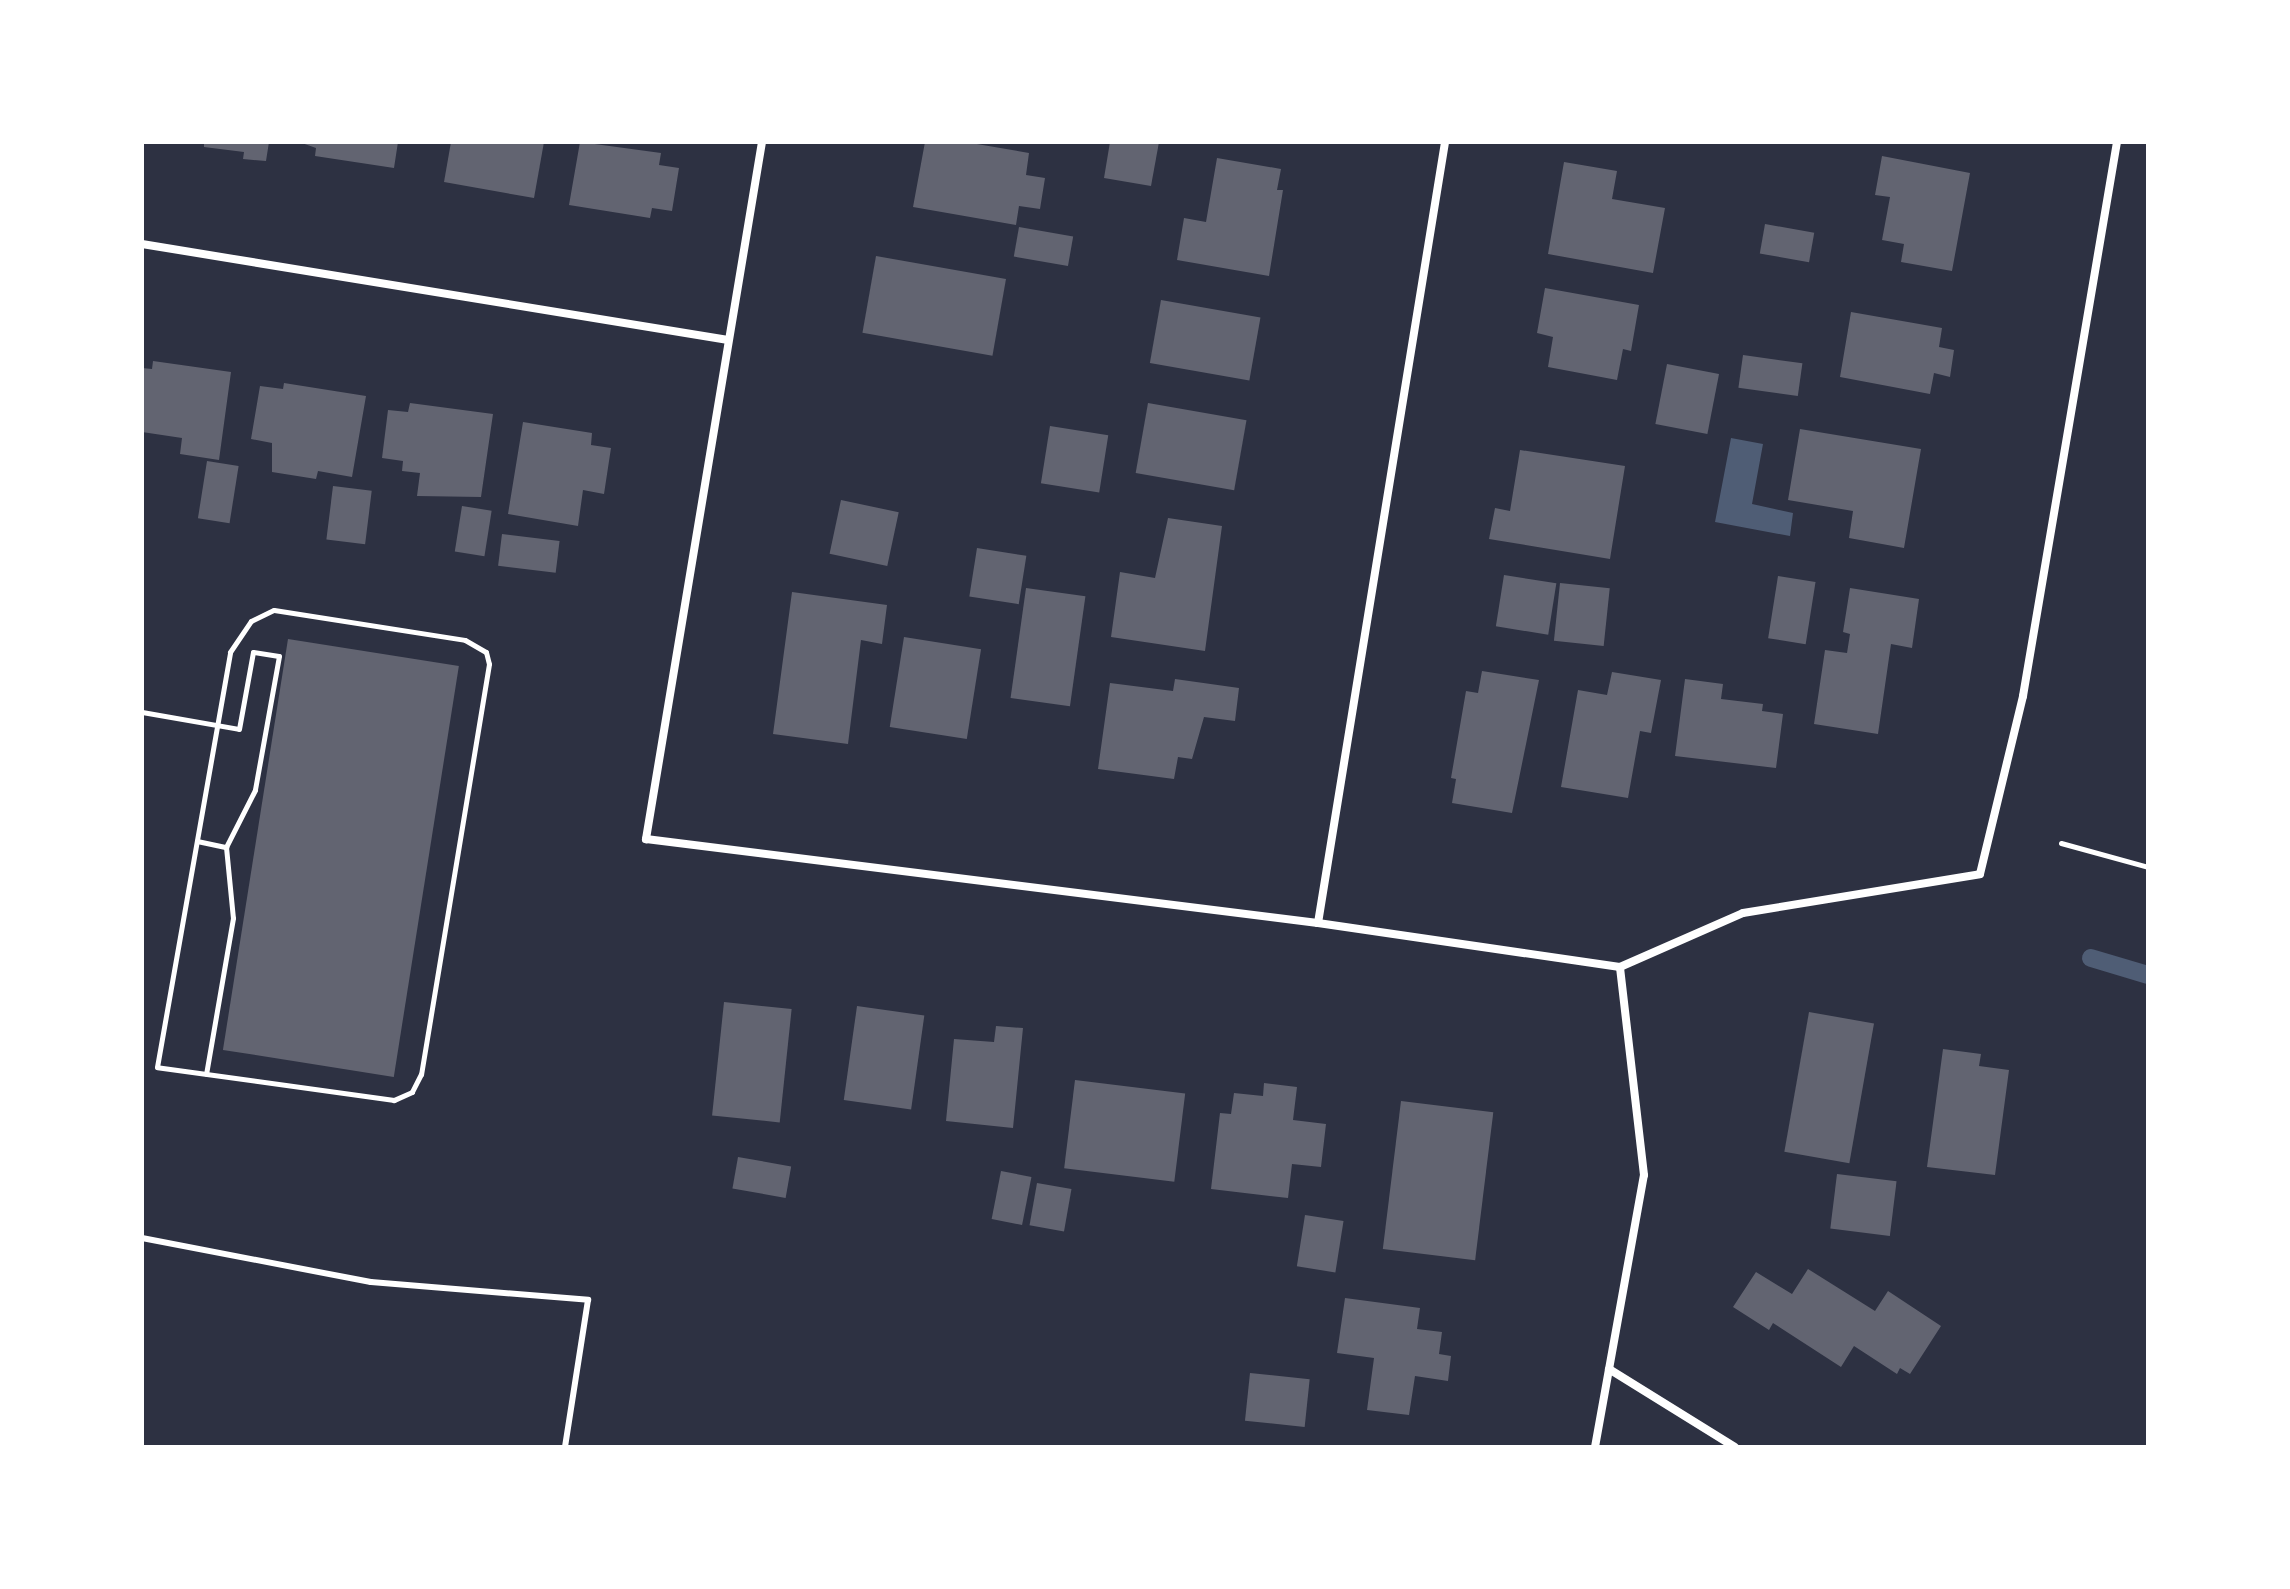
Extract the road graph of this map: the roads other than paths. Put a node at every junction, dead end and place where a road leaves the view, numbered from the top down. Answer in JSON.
{"nodes":[{"id":1,"x":762,"y":142,"type":"edge"},
{"id":2,"x":1445,"y":142,"type":"edge"},
{"id":3,"x":2117,"y":142,"type":"edge"},
{"id":4,"x":142,"y":244,"type":"edge"},
{"id":5,"x":728,"y":340,"type":"junction"},
{"id":6,"x":1318,"y":923,"type":"junction"},
{"id":7,"x":1620,"y":967,"type":"junction"},
{"id":8,"x":142,"y":1238,"type":"edge"},
{"id":9,"x":1609,"y":1369,"type":"junction"},
{"id":10,"x":565,"y":1447,"type":"edge"},
{"id":11,"x":1595,"y":1447,"type":"edge"},
{"id":12,"x":1735,"y":1447,"type":"edge"}],
"edges":[{"from":1,"to":5,"type":"street"},
{"from":2,"to":6,"type":"street"},
{"from":3,"to":7,"type":"street"},
{"from":4,"to":5,"type":"street"},
{"from":5,"to":6,"type":"street"},
{"from":6,"to":7,"type":"street"},
{"from":7,"to":9,"type":"street"},
{"from":8,"to":10,"type":"lane"},
{"from":9,"to":11,"type":"street"},
{"from":9,"to":12,"type":"street"}]}
